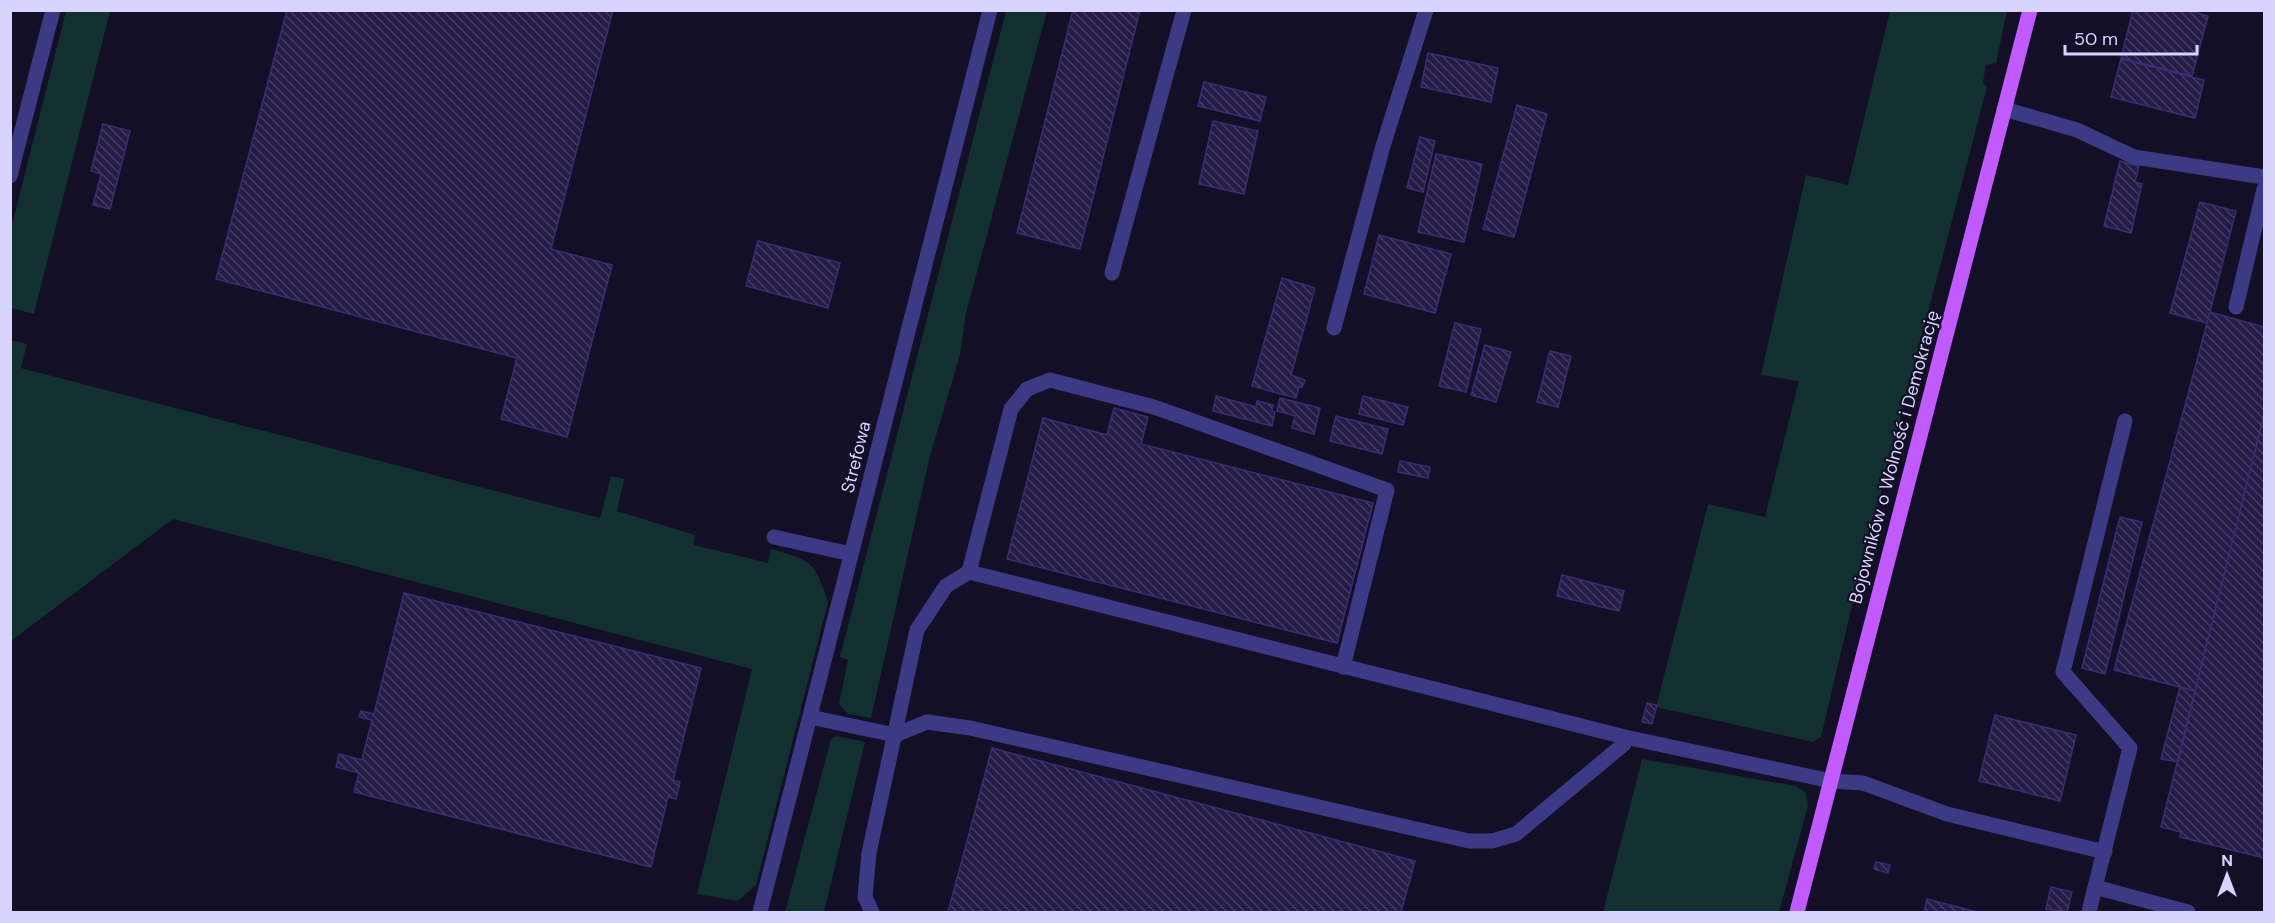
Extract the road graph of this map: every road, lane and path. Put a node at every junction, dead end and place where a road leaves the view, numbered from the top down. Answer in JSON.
{"nodes":[{"id":1,"x":53,"y":10,"type":"edge"},
{"id":2,"x":990,"y":10,"type":"edge"},
{"id":3,"x":1184,"y":10,"type":"edge"},
{"id":4,"x":1426,"y":10,"type":"edge"},
{"id":5,"x":2030,"y":10,"type":"edge"},
{"id":6,"x":2004,"y":109,"type":"junction"},
{"id":7,"x":10,"y":176,"type":"edge"},
{"id":8,"x":2265,"y":177,"type":"edge"},
{"id":9,"x":2265,"y":189,"type":"edge"},
{"id":10,"x":1112,"y":273,"type":"dead end"},
{"id":11,"x":2236,"y":308,"type":"dead end"},
{"id":12,"x":1334,"y":328,"type":"dead end"},
{"id":13,"x":2125,"y":421,"type":"dead end"},
{"id":14,"x":774,"y":537,"type":"dead end"},
{"id":15,"x":851,"y":554,"type":"junction"},
{"id":16,"x":969,"y":572,"type":"junction"},
{"id":17,"x":1343,"y":667,"type":"junction"},
{"id":18,"x":810,"y":717,"type":"junction"},
{"id":19,"x":895,"y":735,"type":"junction"},
{"id":20,"x":1625,"y":738,"type":"junction"},
{"id":21,"x":1831,"y":781,"type":"junction"},
{"id":22,"x":2105,"y":852,"type":"junction"},
{"id":23,"x":2095,"y":888,"type":"junction"},
{"id":24,"x":760,"y":912,"type":"edge"},
{"id":25,"x":872,"y":912,"type":"edge"},
{"id":26,"x":1797,"y":912,"type":"edge"},
{"id":27,"x":2089,"y":912,"type":"edge"},
{"id":28,"x":2188,"y":912,"type":"edge"}],
"edges":[{"from":1,"to":7,"type":"street"},
{"from":2,"to":15,"type":"street","name":"Strefowa"},
{"from":3,"to":10,"type":"street"},
{"from":4,"to":12,"type":"street"},
{"from":5,"to":6,"type":"main road","name":"Bojowników o Wolność i Demokrację"},
{"from":6,"to":8,"type":"street"},
{"from":6,"to":21,"type":"main road","name":"Bojowników o Wolność i Demokrację"},
{"from":9,"to":11,"type":"street"},
{"from":13,"to":22,"type":"street"},
{"from":14,"to":15,"type":"street"},
{"from":15,"to":18,"type":"street","name":"Strefowa"},
{"from":16,"to":17,"type":"street"},
{"from":16,"to":17,"type":"street"},
{"from":16,"to":19,"type":"street"},
{"from":17,"to":20,"type":"street"},
{"from":18,"to":19,"type":"street"},
{"from":18,"to":24,"type":"street","name":"Strefowa"},
{"from":19,"to":20,"type":"street"},
{"from":19,"to":25,"type":"street"},
{"from":20,"to":21,"type":"street"},
{"from":21,"to":22,"type":"street"},
{"from":21,"to":26,"type":"main road","name":"Bojowników o Wolność i Demokrację"},
{"from":22,"to":23,"type":"street"},
{"from":23,"to":27,"type":"street"},
{"from":23,"to":28,"type":"street"}]}
